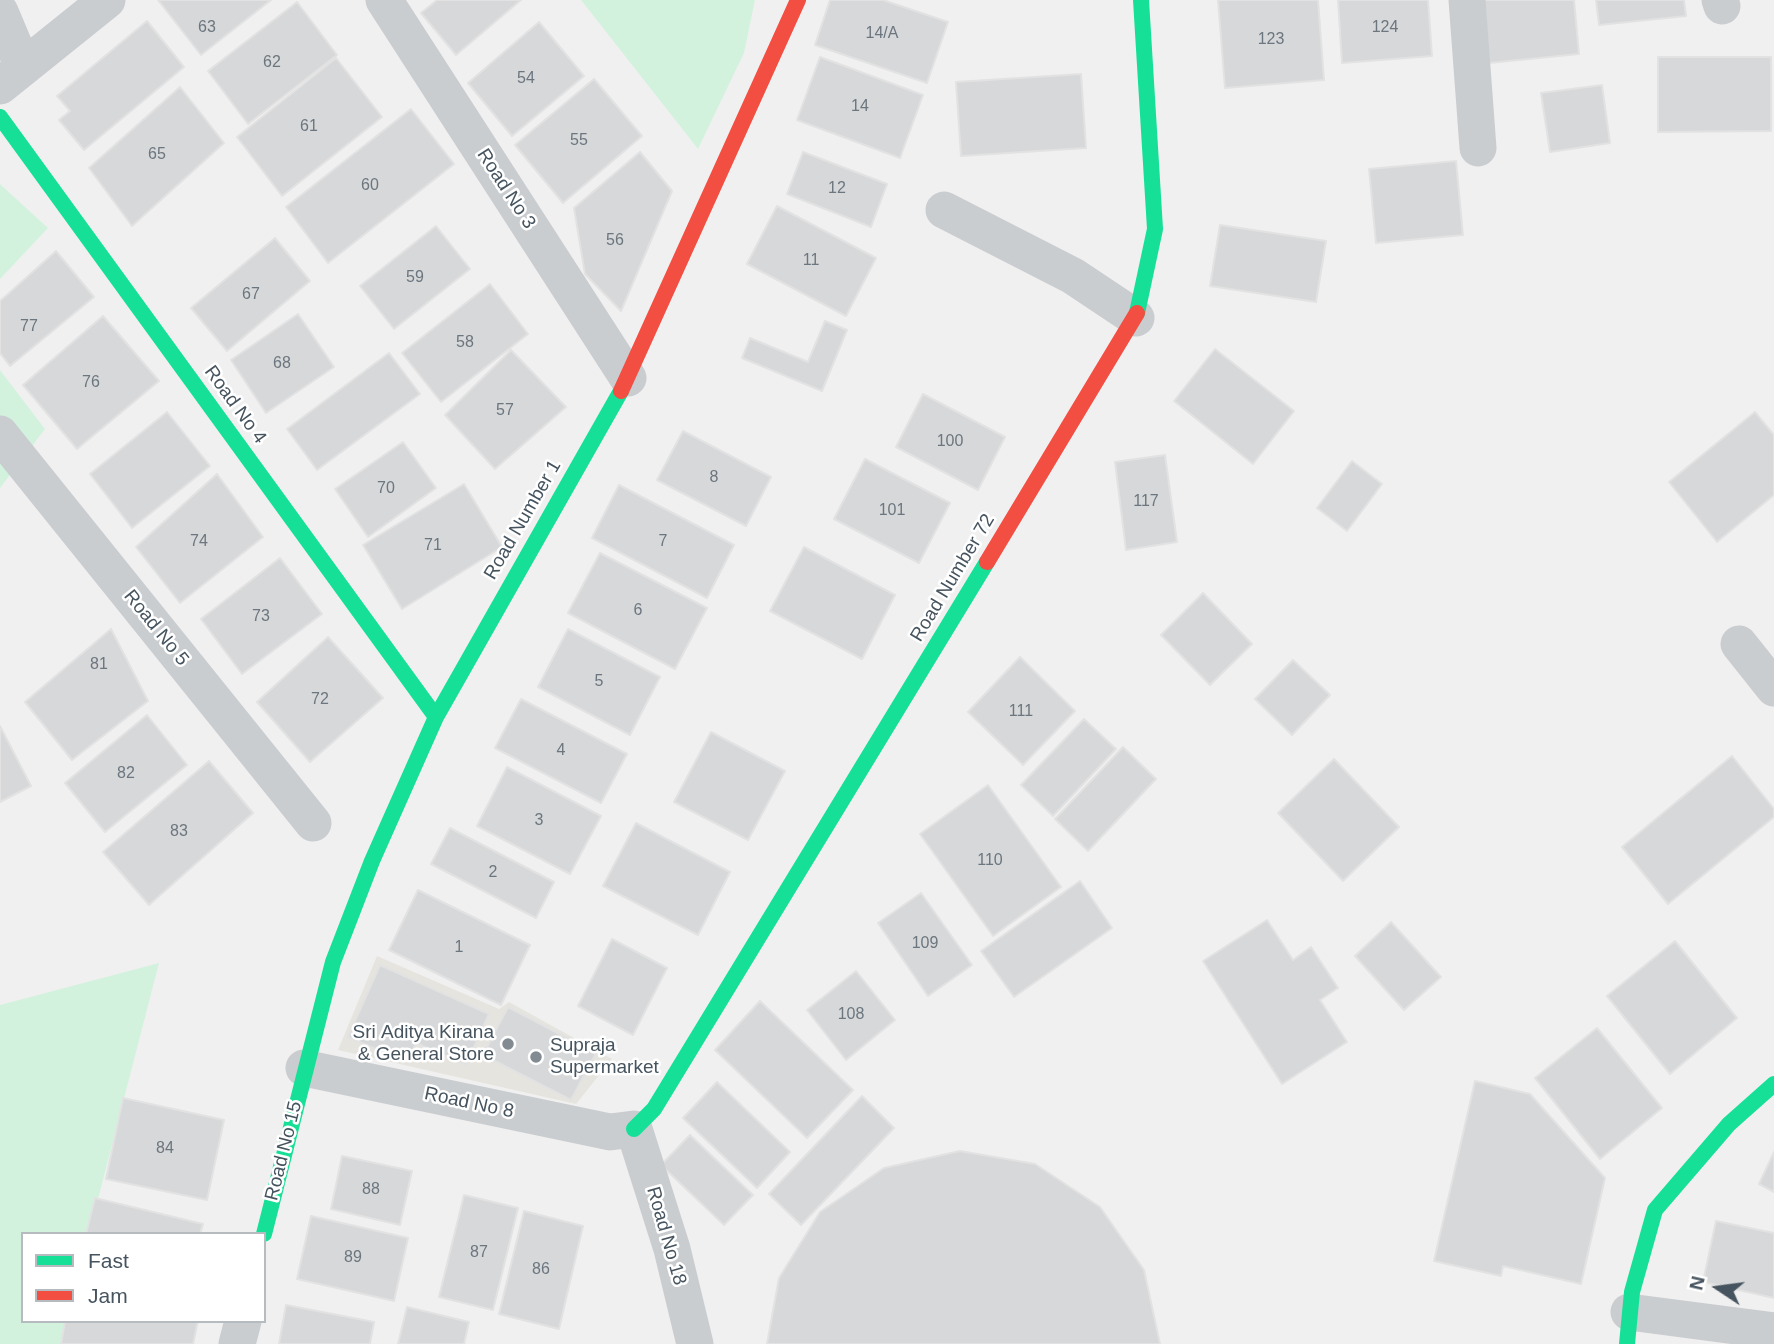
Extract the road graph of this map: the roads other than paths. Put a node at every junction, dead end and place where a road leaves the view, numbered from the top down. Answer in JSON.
{"nodes":[{"id":1,"x":107,"y":0,"type":"edge"},
{"id":2,"x":384,"y":0,"type":"edge"},
{"id":3,"x":798,"y":0,"type":"edge"},
{"id":4,"x":1141,"y":0,"type":"edge"},
{"id":5,"x":1467,"y":0,"type":"edge"},
{"id":6,"x":0,"y":12,"type":"edge"},
{"id":7,"x":12,"y":77,"type":"edge"},
{"id":8,"x":0,"y":117,"type":"edge"},
{"id":9,"x":1478,"y":148,"type":"dead end"},
{"id":10,"x":944,"y":210,"type":"dead end"},
{"id":11,"x":1136,"y":318,"type":"junction"},
{"id":12,"x":628,"y":378,"type":"junction"},
{"id":13,"x":0,"y":434,"type":"edge"},
{"id":14,"x":1739,"y":644,"type":"dead end"},
{"id":15,"x":1774,"y":688,"type":"edge"},
{"id":16,"x":436,"y":717,"type":"junction"},
{"id":17,"x":313,"y":823,"type":"dead end"},
{"id":18,"x":304,"y":1068,"type":"junction"},
{"id":19,"x":1774,"y":1084,"type":"edge"},
{"id":20,"x":634,"y":1129,"type":"junction"},
{"id":21,"x":264,"y":1232,"type":"edge"},
{"id":22,"x":242,"y":1323,"type":"edge"},
{"id":23,"x":1628,"y":1328,"type":"edge"},
{"id":24,"x":1774,"y":1331,"type":"edge"},
{"id":25,"x":237,"y":1344,"type":"edge"},
{"id":26,"x":695,"y":1344,"type":"edge"}],
"edges":[{"from":1,"to":7,"type":"street"},
{"from":2,"to":12,"type":"street","name":"Road No 3"},
{"from":3,"to":12,"type":"street","name":"Road Number 1"},
{"from":4,"to":11,"type":"street","name":"Road Number 72"},
{"from":5,"to":9,"type":"street"},
{"from":6,"to":7,"type":"street"},
{"from":8,"to":16,"type":"street","name":"Road No 4"},
{"from":10,"to":11,"type":"street"},
{"from":11,"to":20,"type":"street","name":"Road Number 72"},
{"from":12,"to":16,"type":"street","name":"Road Number 1"},
{"from":13,"to":17,"type":"street","name":"Road No 5"},
{"from":14,"to":15,"type":"street"},
{"from":16,"to":18,"type":"street","name":"Road Number 1"},
{"from":18,"to":20,"type":"street","name":"Road No 8"},
{"from":18,"to":21,"type":"street","name":"Road No 15"},
{"from":19,"to":23,"type":"street"},
{"from":20,"to":26,"type":"street","name":"Road No 18"},
{"from":22,"to":25,"type":"street"},
{"from":23,"to":24,"type":"street"}]}
